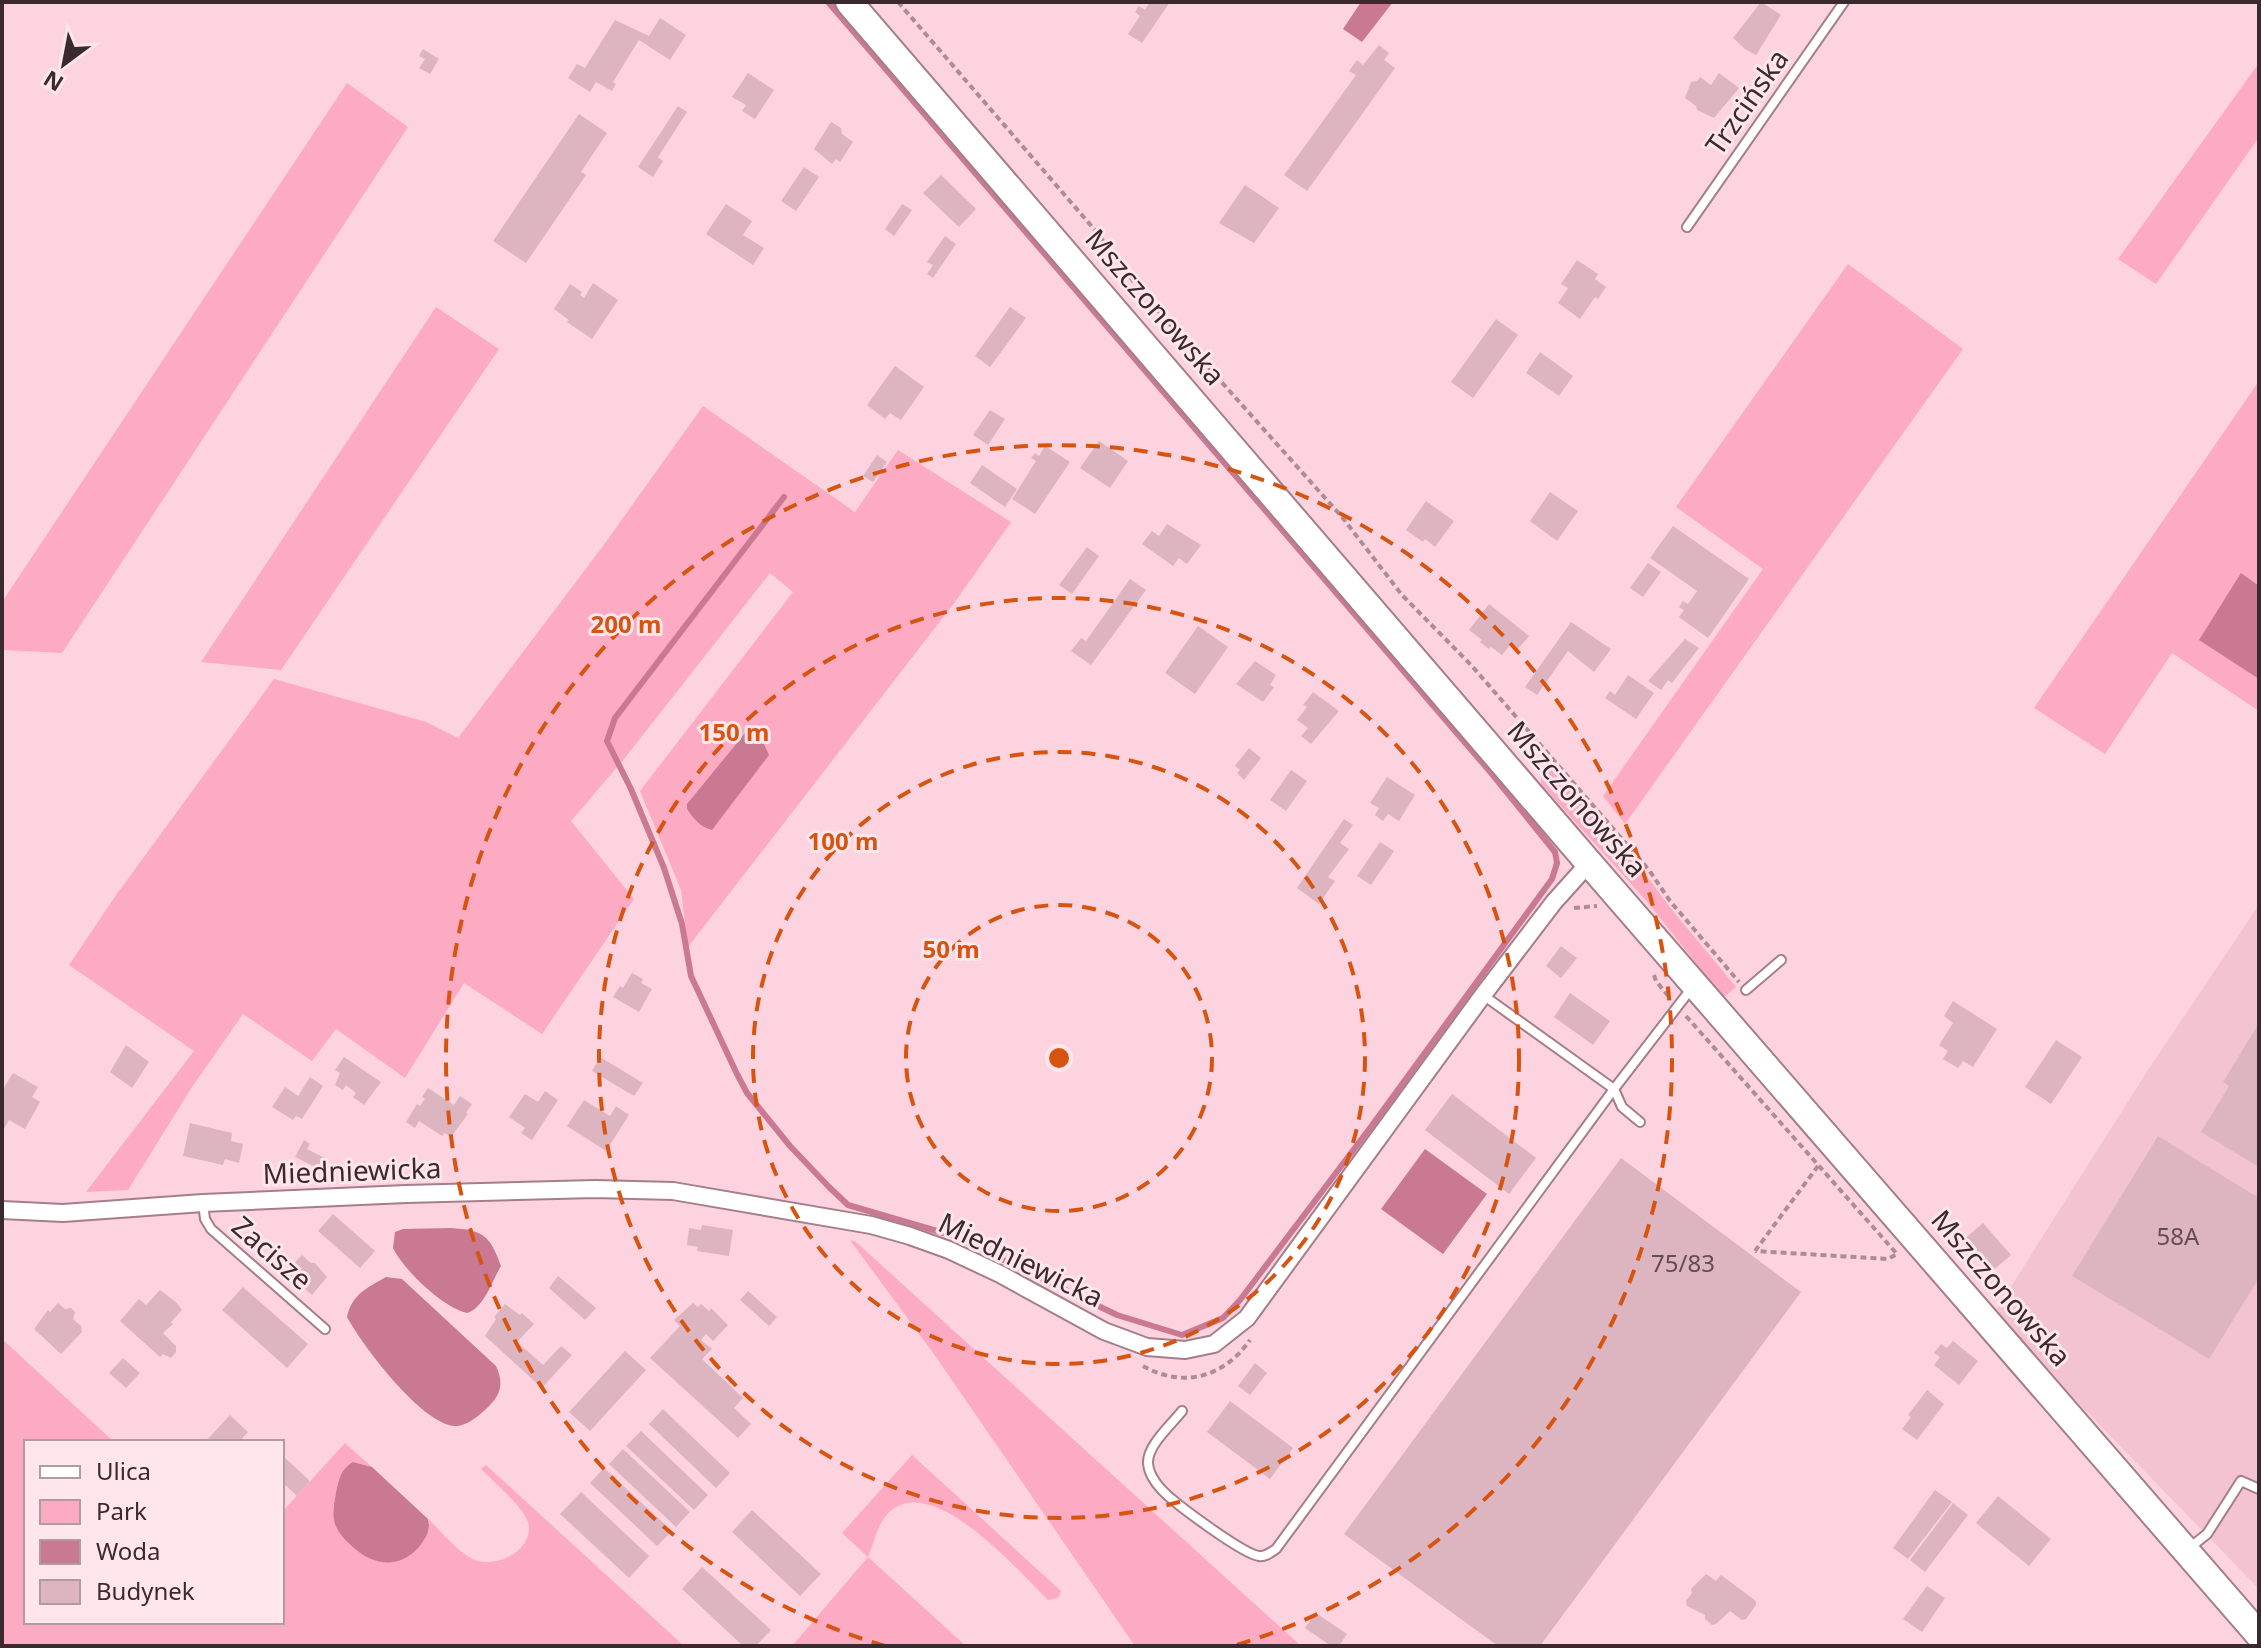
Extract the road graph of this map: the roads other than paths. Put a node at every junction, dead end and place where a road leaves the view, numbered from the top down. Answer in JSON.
{"nodes":[{"id":1,"x":849,"y":2,"type":"edge"},
{"id":2,"x":1844,"y":2,"type":"edge"},
{"id":3,"x":1687,"y":227,"type":"dead end"},
{"id":4,"x":1589,"y":863,"type":"junction"},
{"id":5,"x":1781,"y":960,"type":"dead end"},
{"id":6,"x":1696,"y":983,"type":"junction"},
{"id":7,"x":1746,"y":990,"type":"road end"},
{"id":8,"x":1483,"y":995,"type":"junction"},
{"id":9,"x":1614,"y":1089,"type":"junction"},
{"id":10,"x":1640,"y":1122,"type":"dead end"},
{"id":11,"x":203,"y":1203,"type":"junction"},
{"id":12,"x":2,"y":1210,"type":"edge"},
{"id":13,"x":325,"y":1329,"type":"dead end"},
{"id":14,"x":1182,"y":1411,"type":"dead end"},
{"id":15,"x":2259,"y":1489,"type":"edge"},
{"id":16,"x":2187,"y":1549,"type":"junction"},
{"id":17,"x":2259,"y":1635,"type":"edge"}],
"edges":[{"from":1,"to":4,"type":"main road","name":"Mszczonowska"},
{"from":2,"to":3,"type":"lane","name":"Trzcińska"},
{"from":4,"to":6,"type":"main road","name":"Mszczonowska"},
{"from":4,"to":8,"type":"street","name":"Miedniewicka"},
{"from":5,"to":7,"type":"lane"},
{"from":6,"to":9,"type":"lane"},
{"from":6,"to":16,"type":"main road","name":"Mszczonowska"},
{"from":8,"to":9,"type":"lane"},
{"from":8,"to":11,"type":"street","name":"Miedniewicka"},
{"from":9,"to":10,"type":"lane"},
{"from":9,"to":14,"type":"lane"},
{"from":11,"to":12,"type":"street","name":"Miedniewicka"},
{"from":11,"to":13,"type":"lane","name":"Zacisze"},
{"from":15,"to":16,"type":"lane"},
{"from":16,"to":17,"type":"main road","name":"Mszczonowska"}]}
